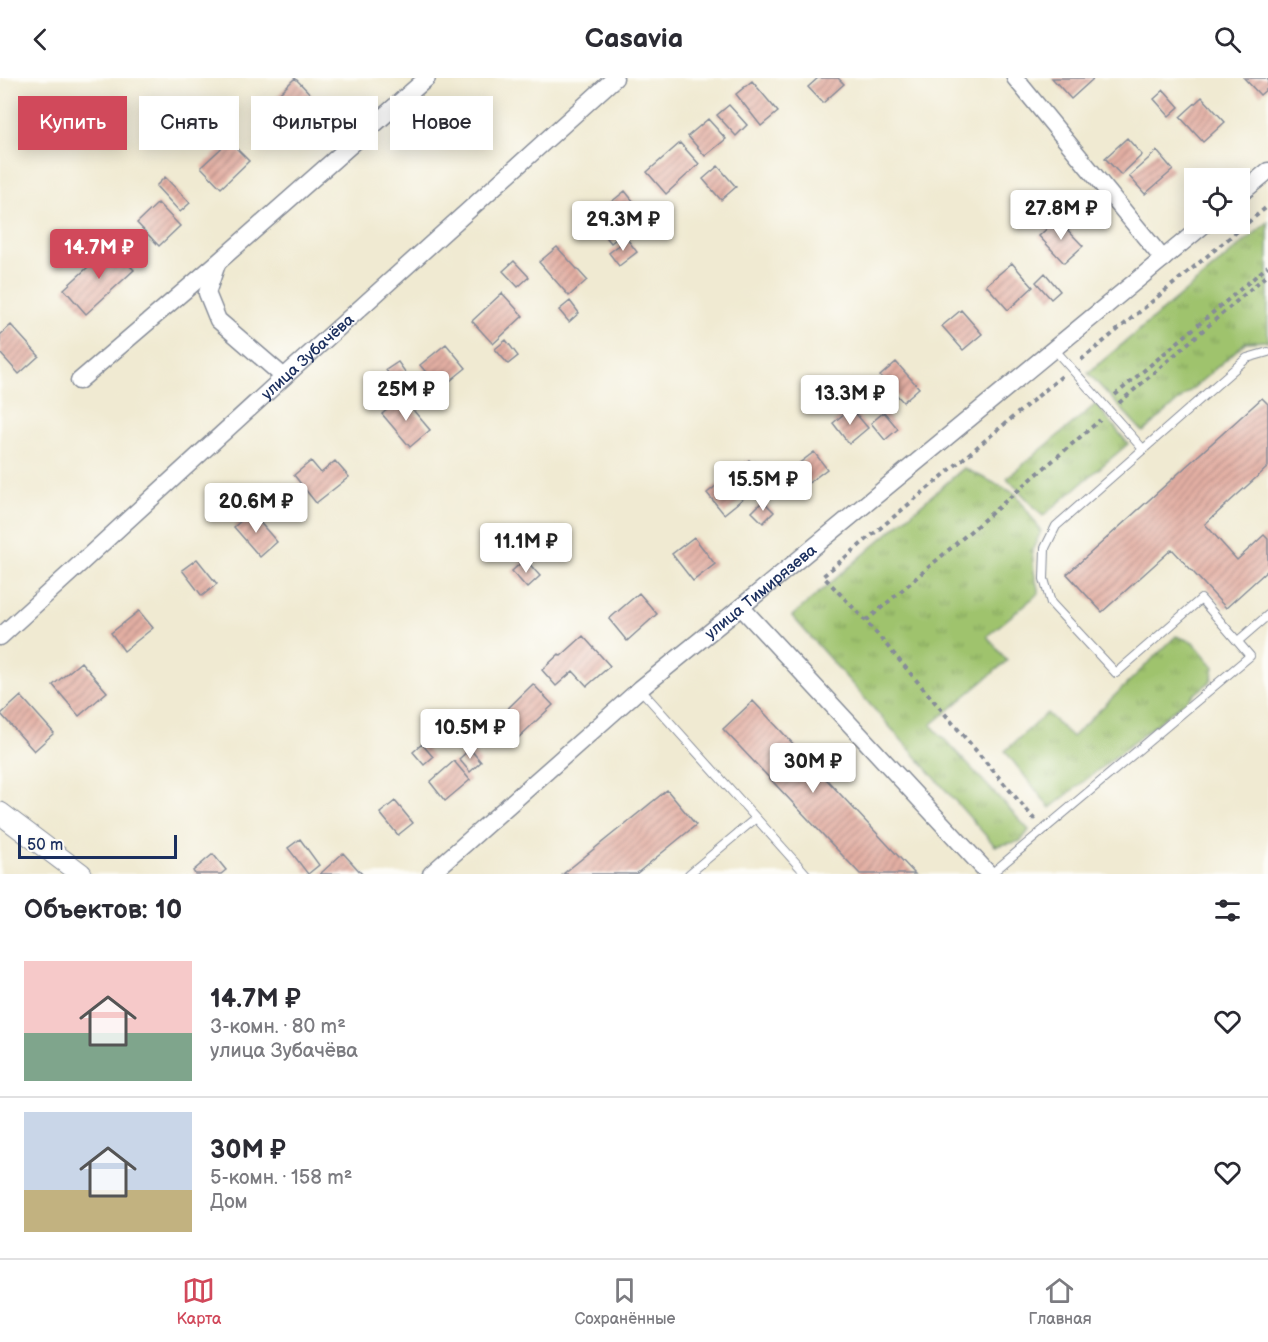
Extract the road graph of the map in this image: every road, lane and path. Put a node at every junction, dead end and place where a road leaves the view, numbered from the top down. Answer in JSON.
{"nodes":[{"id":1,"x":427,"y":78,"type":"edge"},
{"id":2,"x":615,"y":78,"type":"edge"},
{"id":3,"x":1015,"y":78,"type":"edge"},
{"id":4,"x":1268,"y":171,"type":"edge"},
{"id":5,"x":1250,"y":186,"type":"edge"},
{"id":6,"x":1268,"y":206,"type":"edge"},
{"id":7,"x":1193,"y":234,"type":"edge"},
{"id":8,"x":1163,"y":259,"type":"junction"},
{"id":9,"x":217,"y":263,"type":"junction"},
{"id":10,"x":1268,"y":267,"type":"edge"},
{"id":11,"x":1268,"y":274,"type":"edge"},
{"id":12,"x":1054,"y":349,"type":"junction"},
{"id":13,"x":1268,"y":352,"type":"edge"},
{"id":14,"x":1072,"y":368,"type":"junction"},
{"id":15,"x":284,"y":377,"type":"junction"},
{"id":16,"x":79,"y":381,"type":"dead end"},
{"id":17,"x":1107,"y":408,"type":"junction"},
{"id":18,"x":1143,"y":449,"type":"junction"},
{"id":19,"x":741,"y":607,"type":"junction"},
{"id":20,"x":1268,"y":615,"type":"edge"},
{"id":21,"x":866,"y":621,"type":"junction"},
{"id":22,"x":0,"y":637,"type":"edge"},
{"id":23,"x":1238,"y":641,"type":"junction"},
{"id":24,"x":640,"y":689,"type":"junction"},
{"id":25,"x":0,"y":813,"type":"edge"},
{"id":26,"x":756,"y":818,"type":"junction"},
{"id":27,"x":1043,"y":829,"type":"junction"},
{"id":28,"x":80,"y":874,"type":"edge"},
{"id":29,"x":431,"y":874,"type":"edge"},
{"id":30,"x":689,"y":874,"type":"edge"},
{"id":31,"x":806,"y":874,"type":"edge"},
{"id":32,"x":990,"y":874,"type":"edge"}],
"edges":[{"from":1,"to":9,"type":"street"},
{"from":2,"to":15,"type":"street","name":"улица Зубачёва"},
{"from":3,"to":8,"type":"street"},
{"from":4,"to":5,"type":"street"},
{"from":6,"to":14,"type":"path"},
{"from":7,"to":8,"type":"street","name":"улица Тимирязева"},
{"from":8,"to":12,"type":"street","name":"улица Тимирязева"},
{"from":9,"to":15,"type":"street"},
{"from":9,"to":16,"type":"street"},
{"from":10,"to":17,"type":"path"},
{"from":11,"to":17,"type":"path"},
{"from":12,"to":14,"type":"lane"},
{"from":12,"to":19,"type":"street","name":"улица Тимирязева"},
{"from":13,"to":18,"type":"lane"},
{"from":14,"to":17,"type":"lane"},
{"from":14,"to":21,"type":"path"},
{"from":15,"to":22,"type":"street","name":"улица Зубачёва"},
{"from":17,"to":18,"type":"lane"},
{"from":17,"to":21,"type":"path"},
{"from":18,"to":23,"type":"lane"},
{"from":19,"to":24,"type":"street","name":"улица Тимирязева"},
{"from":19,"to":32,"type":"street"},
{"from":20,"to":23,"type":"lane"},
{"from":21,"to":27,"type":"path"},
{"from":23,"to":27,"type":"lane"},
{"from":24,"to":26,"type":"lane"},
{"from":24,"to":29,"type":"street","name":"улица Тимирязева"},
{"from":25,"to":28,"type":"street"},
{"from":26,"to":30,"type":"lane"},
{"from":26,"to":31,"type":"lane"},
{"from":27,"to":32,"type":"lane"}]}
